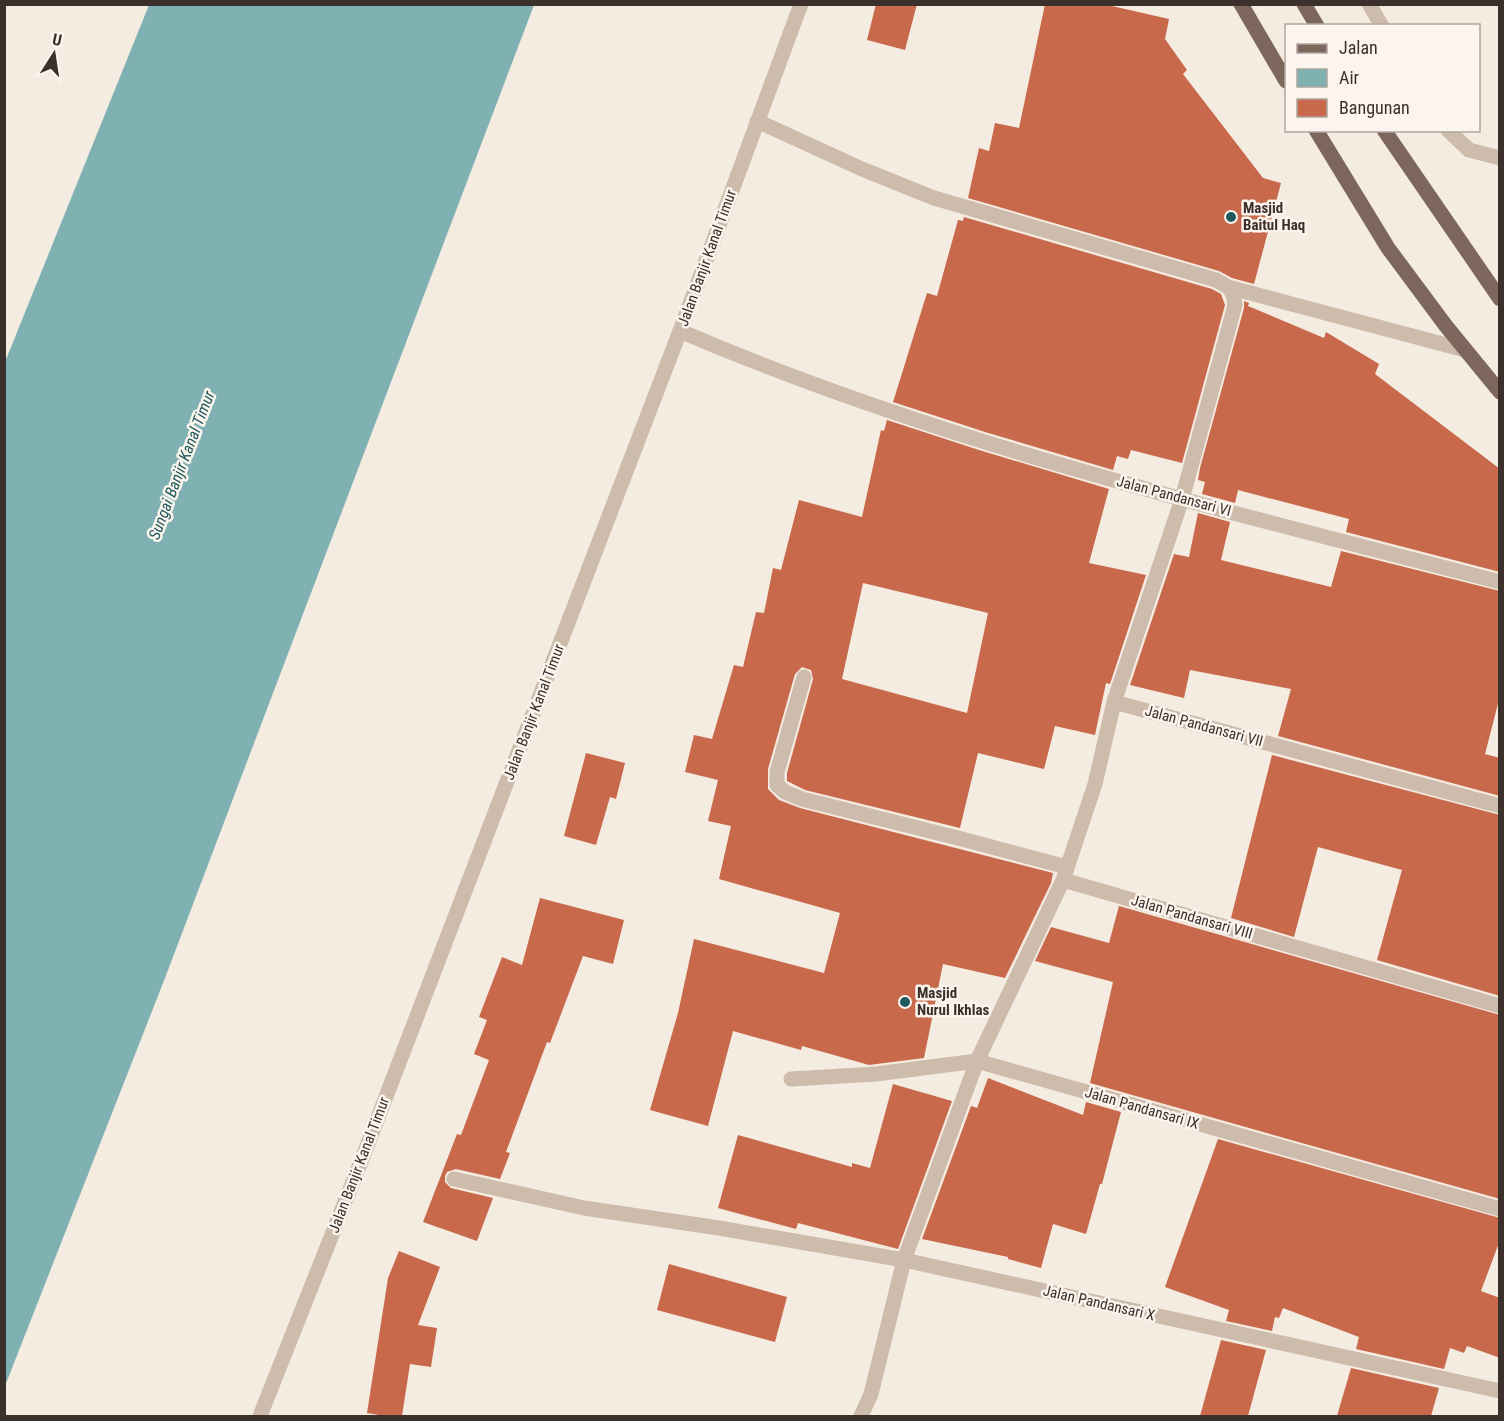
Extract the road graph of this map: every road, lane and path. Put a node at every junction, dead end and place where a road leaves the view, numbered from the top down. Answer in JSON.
{"nodes":[{"id":1,"x":801,"y":4,"type":"edge"},
{"id":2,"x":1241,"y":4,"type":"edge"},
{"id":3,"x":1304,"y":4,"type":"edge"},
{"id":4,"x":1369,"y":4,"type":"edge"},
{"id":5,"x":1316,"y":24,"type":"edge"},
{"id":6,"x":1381,"y":24,"type":"edge"},
{"id":7,"x":1285,"y":78,"type":"edge"},
{"id":8,"x":757,"y":121,"type":"junction"},
{"id":9,"x":1317,"y":132,"type":"edge"},
{"id":10,"x":1385,"y":132,"type":"edge"},
{"id":11,"x":1450,"y":132,"type":"edge"},
{"id":12,"x":1500,"y":158,"type":"edge"},
{"id":13,"x":1228,"y":286,"type":"junction"},
{"id":14,"x":1500,"y":298,"type":"edge"},
{"id":15,"x":680,"y":331,"type":"junction"},
{"id":16,"x":1465,"y":350,"type":"junction"},
{"id":17,"x":1500,"y":392,"type":"edge"},
{"id":18,"x":1182,"y":499,"type":"junction"},
{"id":19,"x":1500,"y":582,"type":"edge"},
{"id":20,"x":804,"y":677,"type":"dead end"},
{"id":21,"x":1114,"y":702,"type":"junction"},
{"id":22,"x":1500,"y":806,"type":"edge"},
{"id":23,"x":1065,"y":874,"type":"junction"},
{"id":24,"x":1500,"y":1006,"type":"edge"},
{"id":25,"x":977,"y":1061,"type":"junction"},
{"id":26,"x":791,"y":1079,"type":"dead end"},
{"id":27,"x":454,"y":1179,"type":"dead end"},
{"id":28,"x":1500,"y":1209,"type":"edge"},
{"id":29,"x":904,"y":1260,"type":"junction"},
{"id":30,"x":1500,"y":1391,"type":"edge"},
{"id":31,"x":260,"y":1416,"type":"edge"},
{"id":32,"x":861,"y":1416,"type":"edge"}],
"edges":[{"from":1,"to":8,"type":"street","name":"Jalan Banjir Kanal Timur"},
{"from":2,"to":7,"type":"main road"},
{"from":3,"to":5,"type":"main road"},
{"from":4,"to":6,"type":"street"},
{"from":8,"to":13,"type":"street"},
{"from":8,"to":15,"type":"street","name":"Jalan Banjir Kanal Timur"},
{"from":9,"to":16,"type":"main road"},
{"from":10,"to":14,"type":"main road"},
{"from":11,"to":12,"type":"street"},
{"from":13,"to":16,"type":"street"},
{"from":13,"to":18,"type":"street"},
{"from":15,"to":18,"type":"street","name":"Jalan Pandansari VI"},
{"from":15,"to":31,"type":"street","name":"Jalan Banjir Kanal Timur"},
{"from":16,"to":17,"type":"main road"},
{"from":18,"to":19,"type":"street","name":"Jalan Pandansari VI"},
{"from":18,"to":21,"type":"street"},
{"from":20,"to":23,"type":"street","name":"Jalan Pandansari VIII"},
{"from":21,"to":22,"type":"street","name":"Jalan Pandansari VII"},
{"from":21,"to":23,"type":"street"},
{"from":23,"to":24,"type":"street","name":"Jalan Pandansari VIII"},
{"from":23,"to":25,"type":"street"},
{"from":25,"to":26,"type":"street"},
{"from":25,"to":28,"type":"street","name":"Jalan Pandansari IX"},
{"from":25,"to":29,"type":"street"},
{"from":27,"to":29,"type":"street","name":"Jalan Pandansari X"},
{"from":29,"to":30,"type":"street","name":"Jalan Pandansari X"},
{"from":29,"to":32,"type":"street"}]}
